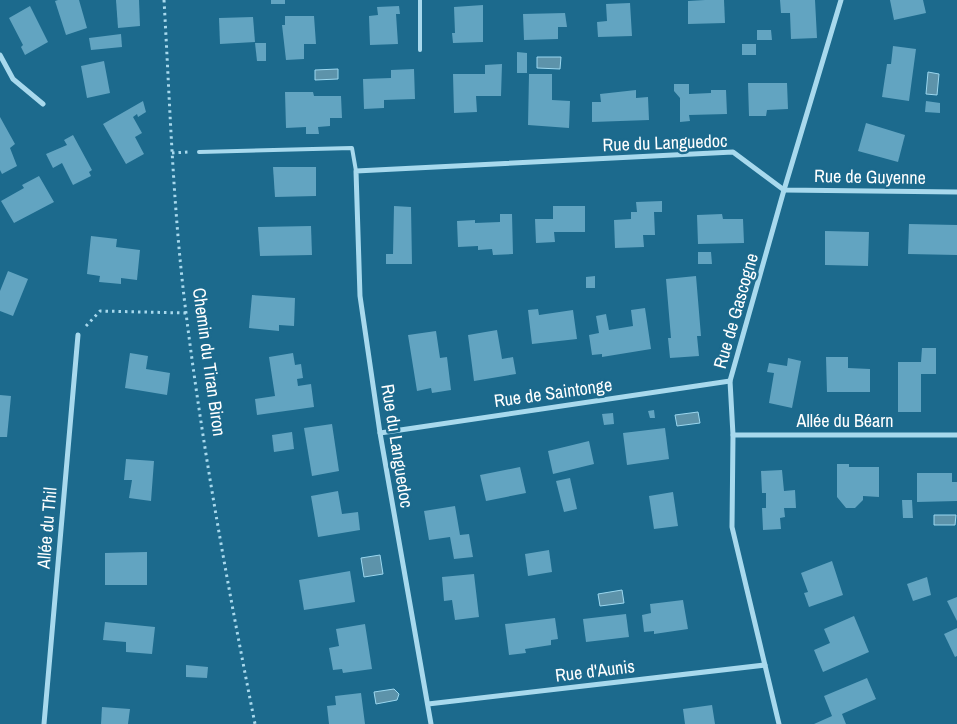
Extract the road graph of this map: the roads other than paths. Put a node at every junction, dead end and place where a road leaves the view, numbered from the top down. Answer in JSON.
{"nodes":[{"id":1,"x":420,"y":0,"type":"edge"},
{"id":2,"x":841,"y":0,"type":"edge"},
{"id":3,"x":420,"y":50,"type":"dead end"},
{"id":4,"x":0,"y":55,"type":"edge"},
{"id":5,"x":43,"y":104,"type":"dead end"},
{"id":6,"x":199,"y":152,"type":"road end"},
{"id":7,"x":356,"y":170,"type":"junction"},
{"id":8,"x":784,"y":190,"type":"junction"},
{"id":9,"x":957,"y":192,"type":"edge"},
{"id":10,"x":78,"y":335,"type":"road end"},
{"id":11,"x":730,"y":381,"type":"junction"},
{"id":12,"x":380,"y":433,"type":"junction"},
{"id":13,"x":733,"y":435,"type":"junction"},
{"id":14,"x":957,"y":435,"type":"edge"},
{"id":15,"x":765,"y":664,"type":"junction"},
{"id":16,"x":428,"y":704,"type":"junction"},
{"id":17,"x":44,"y":724,"type":"edge"},
{"id":18,"x":430,"y":724,"type":"edge"},
{"id":19,"x":779,"y":724,"type":"edge"}],
"edges":[{"from":1,"to":3,"type":"lane"},
{"from":2,"to":8,"type":"street","name":"Rue de Gascogne"},
{"from":4,"to":5,"type":"street"},
{"from":6,"to":7,"type":"lane","name":"Rue du Languedoc"},
{"from":7,"to":8,"type":"street","name":"Rue du Languedoc"},
{"from":7,"to":12,"type":"street","name":"Rue du Languedoc"},
{"from":8,"to":9,"type":"street","name":"Rue de Guyenne"},
{"from":8,"to":11,"type":"street","name":"Rue de Gascogne"},
{"from":10,"to":17,"type":"street","name":"Allée du Thil"},
{"from":11,"to":12,"type":"street","name":"Rue de Saintonge"},
{"from":11,"to":13,"type":"street","name":"Rue de Gascogne"},
{"from":12,"to":16,"type":"street","name":"Rue du Languedoc"},
{"from":13,"to":14,"type":"street","name":"Allée du Béarn"},
{"from":13,"to":15,"type":"street","name":"Rue de Gascogne"},
{"from":15,"to":16,"type":"street","name":"Rue d'Aunis"},
{"from":15,"to":19,"type":"street","name":"Rue de Gascogne"},
{"from":16,"to":18,"type":"street","name":"Rue du Languedoc"}]}
